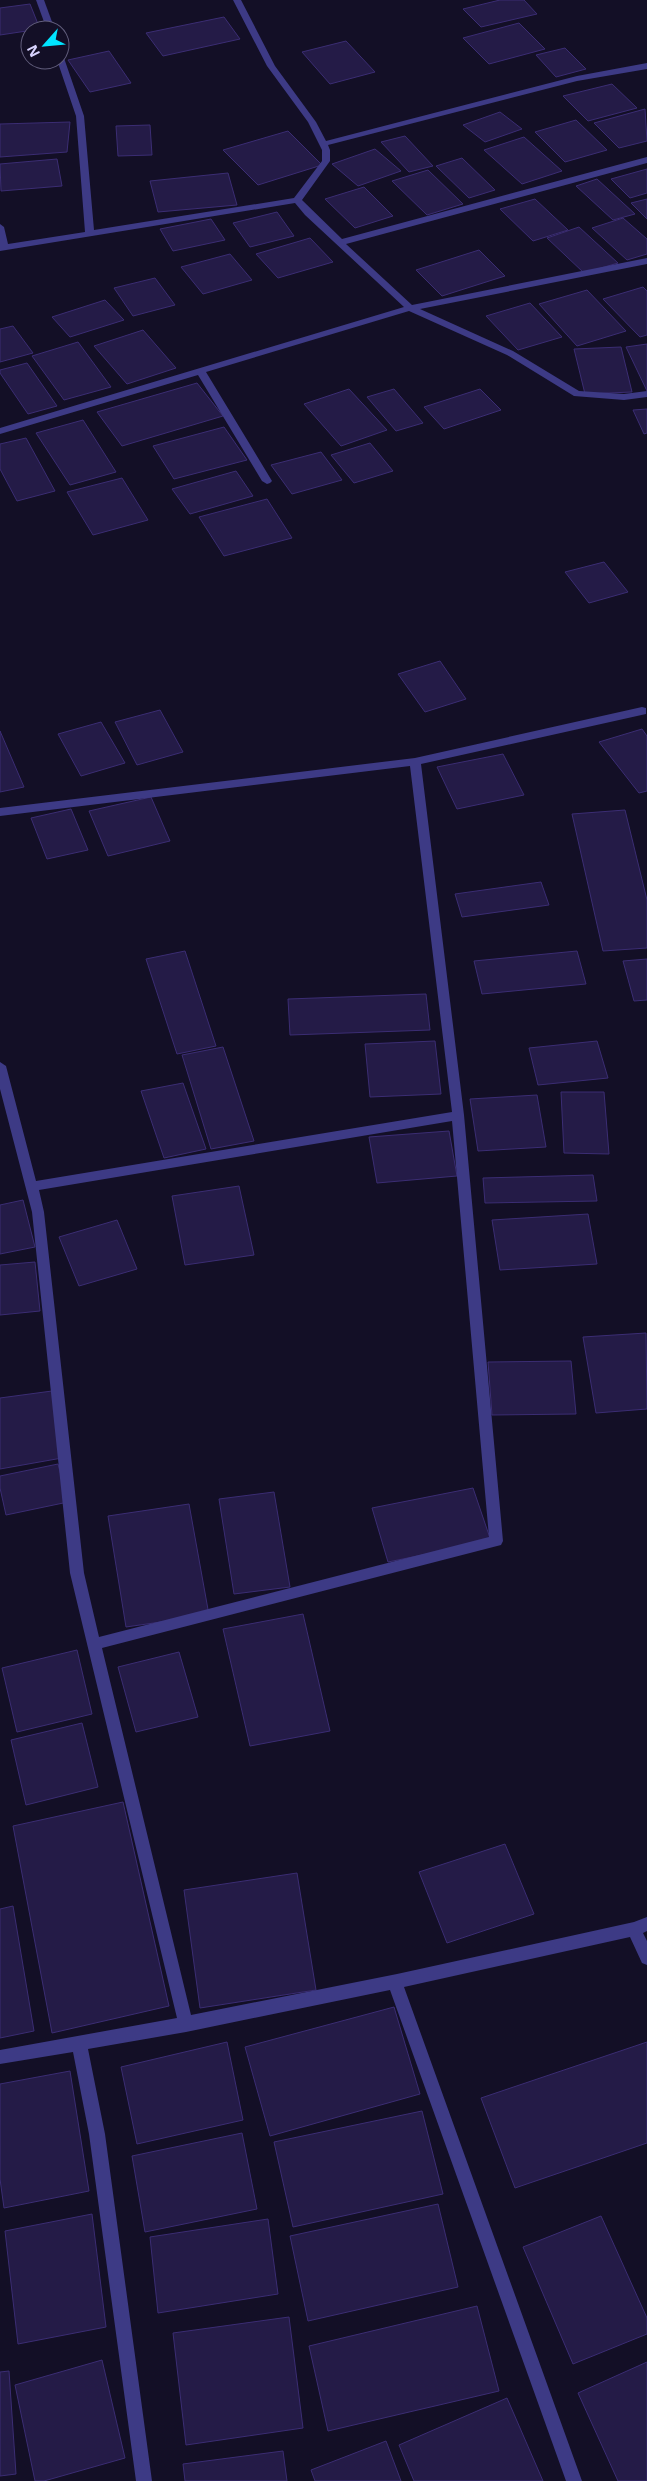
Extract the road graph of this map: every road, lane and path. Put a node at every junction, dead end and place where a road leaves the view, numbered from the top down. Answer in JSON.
{"nodes":[{"id":1,"x":40,"y":0,"type":"edge"},
{"id":2,"x":237,"y":0,"type":"edge"},
{"id":3,"x":47,"y":20,"type":"edge"},
{"id":4,"x":647,"y":66,"type":"edge"},
{"id":5,"x":64,"y":70,"type":"edge"},
{"id":6,"x":323,"y":144,"type":"junction"},
{"id":7,"x":647,"y":160,"type":"edge"},
{"id":8,"x":297,"y":200,"type":"junction"},
{"id":9,"x":0,"y":227,"type":"edge"},
{"id":10,"x":90,"y":233,"type":"junction"},
{"id":11,"x":342,"y":242,"type":"junction"},
{"id":12,"x":2,"y":248,"type":"edge"},
{"id":13,"x":647,"y":262,"type":"edge"},
{"id":14,"x":410,"y":308,"type":"junction"},
{"id":15,"x":201,"y":371,"type":"junction"},
{"id":16,"x":647,"y":394,"type":"edge"},
{"id":17,"x":0,"y":431,"type":"edge"},
{"id":18,"x":267,"y":481,"type":"dead end"},
{"id":19,"x":642,"y":711,"type":"dead end"},
{"id":20,"x":415,"y":762,"type":"junction"},
{"id":21,"x":0,"y":812,"type":"edge"},
{"id":22,"x":0,"y":1066,"type":"edge"},
{"id":23,"x":458,"y":1115,"type":"junction"},
{"id":24,"x":31,"y":1187,"type":"junction"},
{"id":25,"x":95,"y":1644,"type":"junction"},
{"id":26,"x":640,"y":1927,"type":"edge"},
{"id":27,"x":647,"y":1958,"type":"edge"},
{"id":28,"x":395,"y":1982,"type":"junction"},
{"id":29,"x":186,"y":2025,"type":"junction"},
{"id":30,"x":79,"y":2044,"type":"junction"},
{"id":31,"x":0,"y":2057,"type":"edge"},
{"id":32,"x":144,"y":2481,"type":"edge"},
{"id":33,"x":574,"y":2481,"type":"edge"}],
"edges":[{"from":1,"to":3,"type":"street"},
{"from":2,"to":6,"type":"street"},
{"from":4,"to":6,"type":"street"},
{"from":5,"to":10,"type":"street"},
{"from":6,"to":8,"type":"street"},
{"from":7,"to":11,"type":"street"},
{"from":8,"to":10,"type":"street"},
{"from":8,"to":11,"type":"street"},
{"from":9,"to":12,"type":"street"},
{"from":10,"to":12,"type":"street"},
{"from":11,"to":14,"type":"street"},
{"from":13,"to":14,"type":"street"},
{"from":14,"to":15,"type":"street"},
{"from":14,"to":16,"type":"street"},
{"from":15,"to":17,"type":"street"},
{"from":15,"to":18,"type":"street"},
{"from":19,"to":20,"type":"street"},
{"from":20,"to":21,"type":"street"},
{"from":20,"to":23,"type":"street"},
{"from":22,"to":24,"type":"street"},
{"from":23,"to":24,"type":"street"},
{"from":23,"to":25,"type":"street"},
{"from":24,"to":25,"type":"street"},
{"from":25,"to":29,"type":"street"},
{"from":26,"to":27,"type":"street"},
{"from":26,"to":28,"type":"street"},
{"from":28,"to":29,"type":"street"},
{"from":28,"to":33,"type":"street"},
{"from":29,"to":30,"type":"street"},
{"from":30,"to":31,"type":"street"},
{"from":30,"to":32,"type":"street"}]}
